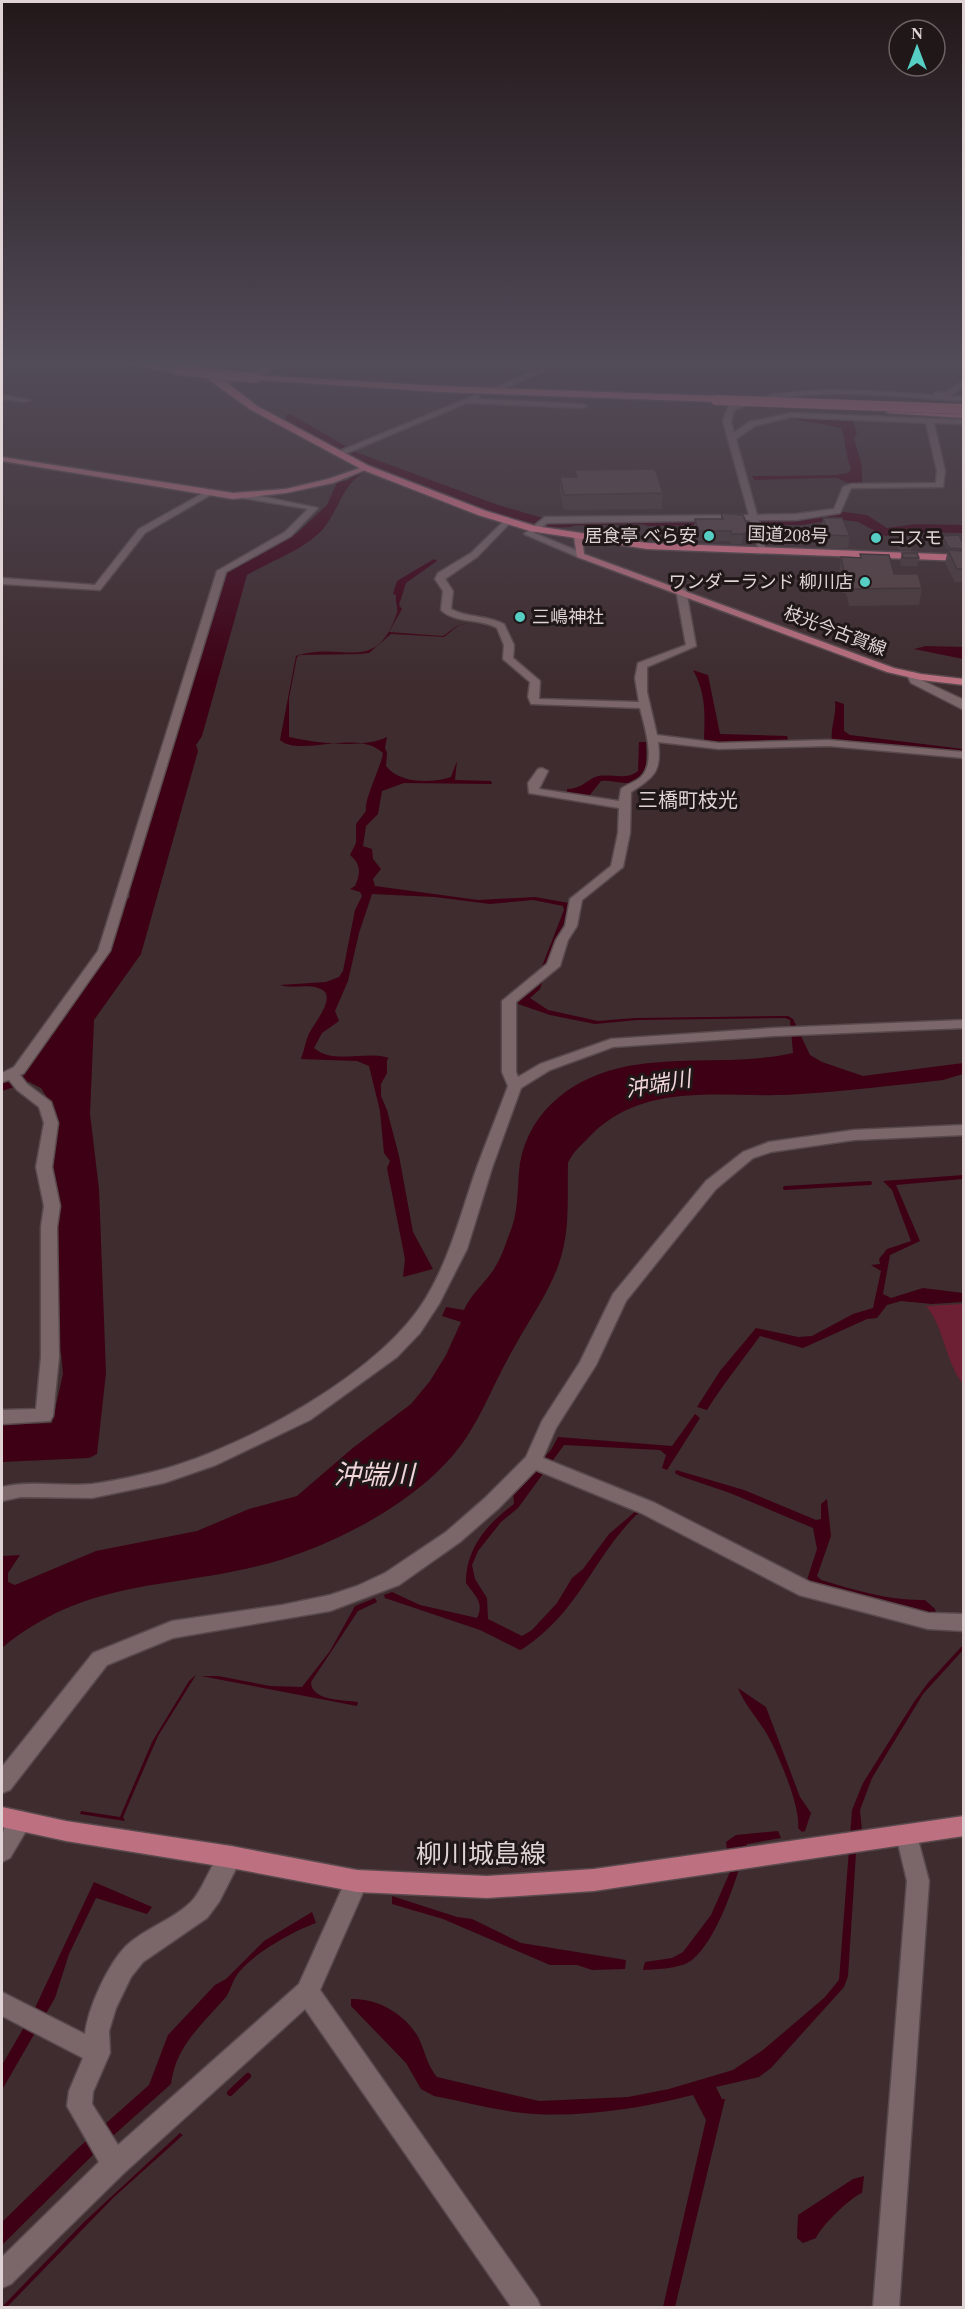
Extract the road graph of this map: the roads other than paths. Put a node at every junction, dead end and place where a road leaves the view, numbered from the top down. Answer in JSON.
{"nodes":[{"id":1,"x":54,"y":468,"type":"edge"},
{"id":2,"x":366,"y":468,"type":"joint"},
{"id":3,"x":740,"y":468,"type":"edge"},
{"id":4,"x":940,"y":468,"type":"edge"},
{"id":5,"x":208,"y":494,"type":"junction"},
{"id":6,"x":245,"y":496,"type":"junction"},
{"id":7,"x":754,"y":518,"type":"junction"},
{"id":8,"x":507,"y":521,"type":"junction"},
{"id":9,"x":534,"y":528,"type":"junction"},
{"id":10,"x":578,"y":537,"type":"junction"},
{"id":11,"x":763,"y":551,"type":"junction"},
{"id":12,"x":580,"y":555,"type":"junction"},
{"id":13,"x":963,"y":558,"type":"edge"},
{"id":14,"x":2,"y":581,"type":"edge"},
{"id":15,"x":681,"y":590,"type":"junction"},
{"id":16,"x":912,"y":675,"type":"junction"},
{"id":17,"x":963,"y":682,"type":"edge"},
{"id":18,"x":642,"y":705,"type":"junction"},
{"id":19,"x":963,"y":707,"type":"edge"},
{"id":20,"x":653,"y":738,"type":"junction"},
{"id":21,"x":963,"y":755,"type":"edge"},
{"id":22,"x":542,"y":771,"type":"dead end"},
{"id":23,"x":624,"y":805,"type":"junction"},
{"id":24,"x":963,"y":1024,"type":"edge"},
{"id":25,"x":13,"y":1079,"type":"edge"},
{"id":26,"x":515,"y":1086,"type":"junction"},
{"id":27,"x":963,"y":1131,"type":"edge"},
{"id":28,"x":2,"y":1417,"type":"edge"},
{"id":29,"x":533,"y":1461,"type":"junction"},
{"id":30,"x":2,"y":1494,"type":"edge"},
{"id":31,"x":963,"y":1623,"type":"edge"},
{"id":32,"x":2,"y":1783,"type":"edge"},
{"id":33,"x":11,"y":1819,"type":"edge"},
{"id":34,"x":963,"y":1826,"type":"edge"},
{"id":35,"x":907,"y":1835,"type":"junction"},
{"id":36,"x":2,"y":1851,"type":"edge"},
{"id":37,"x":231,"y":1857,"type":"junction"},
{"id":38,"x":357,"y":1881,"type":"junction"},
{"id":39,"x":307,"y":1992,"type":"junction"},
{"id":40,"x":2,"y":2004,"type":"edge"},
{"id":41,"x":98,"y":2054,"type":"junction"},
{"id":42,"x":105,"y":2146,"type":"junction"},
{"id":43,"x":2,"y":2275,"type":"edge"},
{"id":44,"x":528,"y":2307,"type":"edge"},
{"id":45,"x":886,"y":2307,"type":"edge"}],
"edges":[{"from":1,"to":5,"type":"main road"},
{"from":2,"to":6,"type":"main road"},
{"from":2,"to":8,"type":"highway","name":"国道208号"},
{"from":3,"to":7,"type":"street"},
{"from":4,"to":7,"type":"street"},
{"from":5,"to":6,"type":"main road"},
{"from":5,"to":14,"type":"street"},
{"from":6,"to":25,"type":"street"},
{"from":7,"to":9,"type":"street"},
{"from":7,"to":11,"type":"street"},
{"from":8,"to":9,"type":"highway","name":"国道208号"},
{"from":8,"to":18,"type":"street"},
{"from":9,"to":10,"type":"highway","name":"国道208号"},
{"from":9,"to":12,"type":"street"},
{"from":10,"to":11,"type":"highway","name":"国道208号"},
{"from":10,"to":12,"type":"main road"},
{"from":11,"to":13,"type":"highway","name":"国道208号"},
{"from":12,"to":15,"type":"main road","name":"枝光今古賀線"},
{"from":15,"to":16,"type":"main road","name":"枝光今古賀線"},
{"from":15,"to":18,"type":"street"},
{"from":16,"to":17,"type":"main road","name":"枝光今古賀線"},
{"from":16,"to":19,"type":"street"},
{"from":18,"to":20,"type":"street"},
{"from":20,"to":21,"type":"street"},
{"from":20,"to":23,"type":"street"},
{"from":22,"to":23,"type":"street"},
{"from":23,"to":26,"type":"street"},
{"from":24,"to":26,"type":"street"},
{"from":25,"to":28,"type":"street"},
{"from":26,"to":30,"type":"street"},
{"from":27,"to":29,"type":"street"},
{"from":29,"to":31,"type":"street"},
{"from":29,"to":32,"type":"street"},
{"from":33,"to":36,"type":"street"},
{"from":33,"to":37,"type":"main road","name":"柳川城島線"},
{"from":34,"to":35,"type":"main road","name":"柳川城島線"},
{"from":35,"to":38,"type":"main road","name":"柳川城島線"},
{"from":35,"to":45,"type":"street"},
{"from":37,"to":38,"type":"main road","name":"柳川城島線"},
{"from":37,"to":41,"type":"street"},
{"from":38,"to":39,"type":"street"},
{"from":39,"to":42,"type":"street"},
{"from":39,"to":44,"type":"street"},
{"from":40,"to":41,"type":"street"},
{"from":41,"to":42,"type":"street"},
{"from":42,"to":43,"type":"street"}]}
